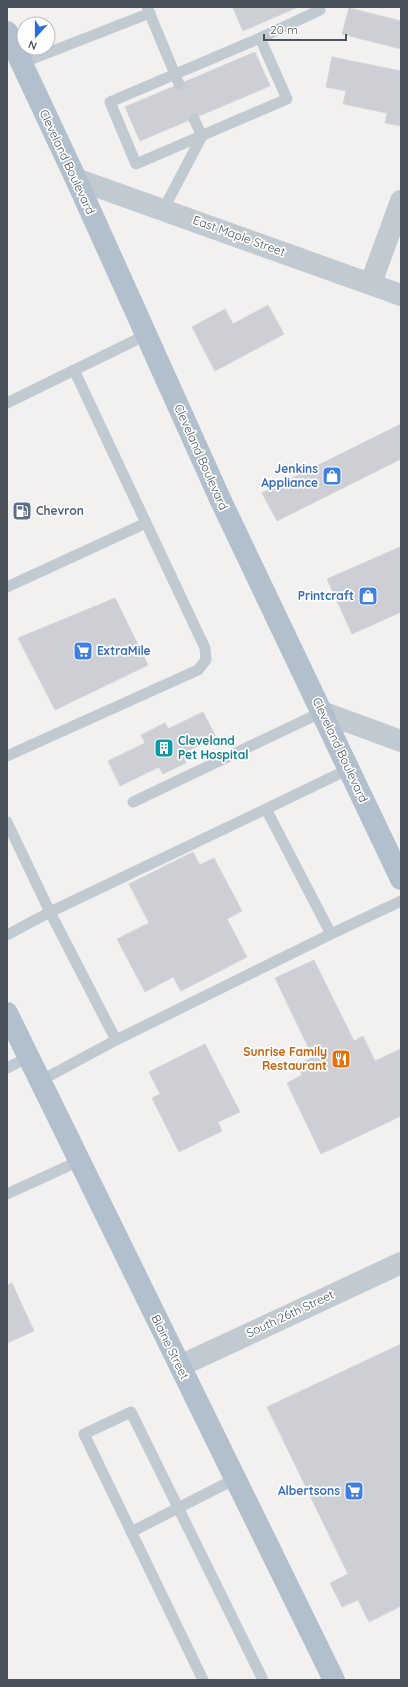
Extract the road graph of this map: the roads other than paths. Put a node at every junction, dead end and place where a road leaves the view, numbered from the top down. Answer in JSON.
{"nodes":[{"id":1,"x":318,"y":7,"type":"edge"},
{"id":2,"x":149,"y":10,"type":"edge"},
{"id":3,"x":7,"y":32,"type":"edge"},
{"id":4,"x":260,"y":38,"type":"junction"},
{"id":5,"x":15,"y":56,"type":"edge"},
{"id":6,"x":177,"y":79,"type":"junction"},
{"id":7,"x":194,"y":119,"type":"dead end"},
{"id":8,"x":202,"y":136,"type":"junction"},
{"id":9,"x":76,"y":179,"type":"junction"},
{"id":10,"x":401,"y":201,"type":"edge"},
{"id":11,"x":164,"y":210,"type":"junction"},
{"id":12,"x":371,"y":283,"type":"junction"},
{"id":13,"x":401,"y":295,"type":"edge"},
{"id":14,"x":146,"y":335,"type":"junction"},
{"id":15,"x":74,"y":370,"type":"junction"},
{"id":16,"x":7,"y":403,"type":"edge"},
{"id":17,"x":146,"y":523,"type":"junction"},
{"id":18,"x":7,"y":587,"type":"edge"},
{"id":19,"x":322,"y":712,"type":"junction"},
{"id":20,"x":399,"y":736,"type":"edge"},
{"id":21,"x":7,"y":756,"type":"edge"},
{"id":22,"x":348,"y":769,"type":"junction"},
{"id":23,"x":132,"y":802,"type":"dead end"},
{"id":24,"x":266,"y":809,"type":"junction"},
{"id":25,"x":7,"y":822,"type":"edge"},
{"id":26,"x":401,"y":879,"type":"edge"},
{"id":27,"x":401,"y":901,"type":"edge"},
{"id":28,"x":50,"y":912,"type":"junction"},
{"id":29,"x":331,"y":934,"type":"junction"},
{"id":30,"x":7,"y":935,"type":"edge"},
{"id":31,"x":7,"y":1013,"type":"edge"},
{"id":32,"x":116,"y":1040,"type":"junction"},
{"id":33,"x":29,"y":1058,"type":"junction"},
{"id":34,"x":7,"y":1068,"type":"edge"},
{"id":35,"x":40,"y":1081,"type":"junction"},
{"id":36,"x":79,"y":1161,"type":"junction"},
{"id":37,"x":7,"y":1194,"type":"edge"},
{"id":38,"x":401,"y":1263,"type":"edge"},
{"id":39,"x":180,"y":1366,"type":"junction"},
{"id":40,"x":235,"y":1480,"type":"junction"},
{"id":41,"x":179,"y":1508,"type":"junction"},
{"id":42,"x":131,"y":1532,"type":"junction"},
{"id":43,"x":203,"y":1680,"type":"edge"},
{"id":44,"x":263,"y":1680,"type":"edge"},
{"id":45,"x":334,"y":1680,"type":"edge"}],
"edges":[{"from":1,"to":4,"type":"lane"},
{"from":2,"to":5,"type":"lane"},
{"from":2,"to":6,"type":"lane"},
{"from":3,"to":5,"type":"main road","name":"Cleveland Boulevard"},
{"from":4,"to":6,"type":"lane"},
{"from":4,"to":8,"type":"lane"},
{"from":5,"to":9,"type":"main road","name":"Cleveland Boulevard"},
{"from":6,"to":8,"type":"lane"},
{"from":7,"to":8,"type":"lane"},
{"from":8,"to":11,"type":"lane"},
{"from":9,"to":11,"type":"street","name":"East Maple Street"},
{"from":9,"to":14,"type":"main road","name":"Cleveland Boulevard"},
{"from":10,"to":12,"type":"street"},
{"from":11,"to":12,"type":"street","name":"East Maple Street"},
{"from":12,"to":13,"type":"street","name":"East Maple Street"},
{"from":14,"to":15,"type":"lane"},
{"from":14,"to":19,"type":"main road","name":"Cleveland Boulevard"},
{"from":15,"to":16,"type":"lane"},
{"from":15,"to":17,"type":"lane"},
{"from":17,"to":18,"type":"lane"},
{"from":17,"to":21,"type":"lane"},
{"from":19,"to":20,"type":"street"},
{"from":19,"to":22,"type":"main road","name":"Cleveland Boulevard"},
{"from":19,"to":23,"type":"lane"},
{"from":22,"to":24,"type":"lane"},
{"from":22,"to":26,"type":"main road","name":"Cleveland Boulevard"},
{"from":24,"to":28,"type":"lane"},
{"from":24,"to":29,"type":"lane"},
{"from":25,"to":28,"type":"lane"},
{"from":27,"to":29,"type":"lane"},
{"from":28,"to":30,"type":"lane"},
{"from":28,"to":32,"type":"lane"},
{"from":29,"to":32,"type":"lane"},
{"from":31,"to":33,"type":"main road","name":"Blaine Street"},
{"from":32,"to":35,"type":"lane"},
{"from":33,"to":34,"type":"lane"},
{"from":33,"to":35,"type":"main road","name":"Blaine Street"},
{"from":35,"to":36,"type":"main road","name":"Blaine Street"},
{"from":36,"to":37,"type":"lane"},
{"from":36,"to":39,"type":"main road","name":"Blaine Street"},
{"from":38,"to":39,"type":"street","name":"South 26th Street"},
{"from":39,"to":40,"type":"main road","name":"Blaine Street"},
{"from":40,"to":41,"type":"lane"},
{"from":40,"to":45,"type":"main road","name":"Blaine Street"},
{"from":41,"to":42,"type":"lane"},
{"from":41,"to":42,"type":"lane"},
{"from":41,"to":44,"type":"lane"},
{"from":42,"to":43,"type":"lane"}]}
